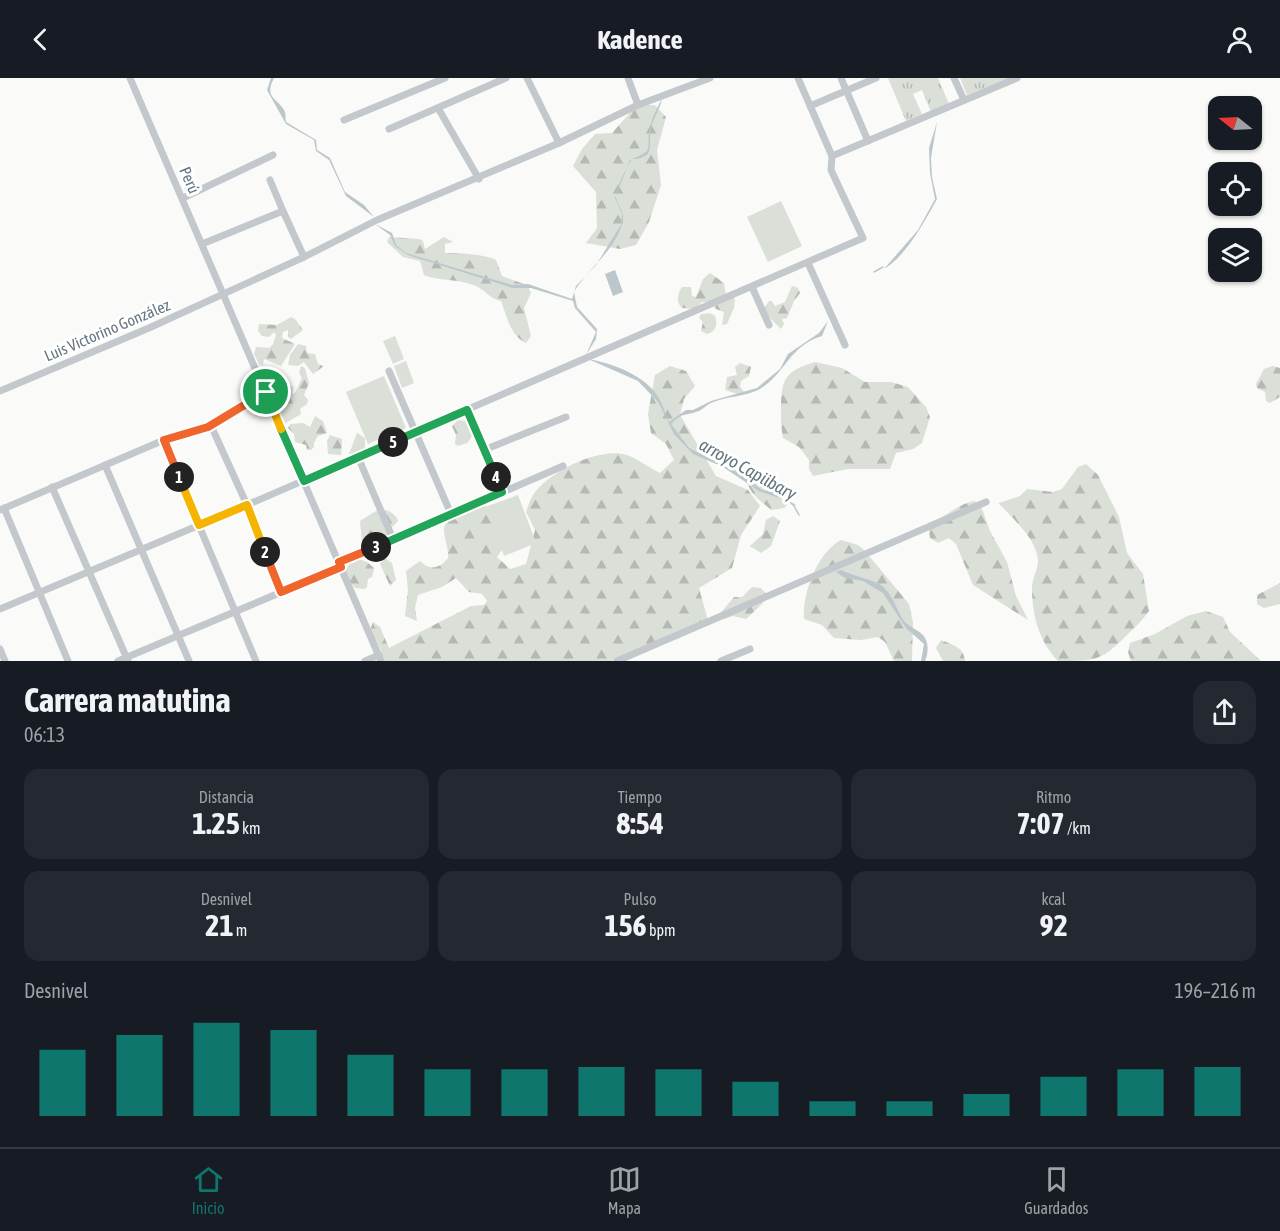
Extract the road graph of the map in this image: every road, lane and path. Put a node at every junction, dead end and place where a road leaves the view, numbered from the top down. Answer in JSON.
{"nodes":[{"id":1,"x":130,"y":78,"type":"edge"},
{"id":2,"x":445,"y":78,"type":"edge"},
{"id":3,"x":506,"y":78,"type":"edge"},
{"id":4,"x":527,"y":78,"type":"edge"},
{"id":5,"x":628,"y":78,"type":"edge"},
{"id":6,"x":710,"y":78,"type":"edge"},
{"id":7,"x":798,"y":78,"type":"edge"},
{"id":8,"x":841,"y":78,"type":"edge"},
{"id":9,"x":876,"y":78,"type":"edge"},
{"id":10,"x":954,"y":78,"type":"edge"},
{"id":11,"x":1017,"y":78,"type":"edge"},
{"id":12,"x":847,"y":91,"type":"junction"},
{"id":13,"x":964,"y":100,"type":"junction"},
{"id":14,"x":638,"y":105,"type":"junction"},
{"id":15,"x":810,"y":106,"type":"junction"},
{"id":16,"x":438,"y":108,"type":"junction"},
{"id":17,"x":345,"y":120,"type":"dead end"},
{"id":18,"x":389,"y":129,"type":"dead end"},
{"id":19,"x":868,"y":141,"type":"junction"},
{"id":20,"x":559,"y":143,"type":"junction"},
{"id":21,"x":273,"y":155,"type":"dead end"},
{"id":22,"x":832,"y":156,"type":"junction"},
{"id":23,"x":478,"y":179,"type":"junction"},
{"id":24,"x":270,"y":180,"type":"dead end"},
{"id":25,"x":183,"y":198,"type":"junction"},
{"id":26,"x":283,"y":210,"type":"junction"},
{"id":27,"x":202,"y":244,"type":"junction"},
{"id":28,"x":304,"y":258,"type":"junction"},
{"id":29,"x":808,"y":263,"type":"junction"},
{"id":30,"x":752,"y":287,"type":"junction"},
{"id":31,"x":224,"y":294,"type":"junction"},
{"id":32,"x":769,"y":325,"type":"dead end"},
{"id":33,"x":845,"y":345,"type":"dead end"},
{"id":34,"x":389,"y":371,"type":"dead end"},
{"id":35,"x":0,"y":391,"type":"edge"},
{"id":36,"x":266,"y":392,"type":"junction"},
{"id":37,"x":467,"y":410,"type":"junction"},
{"id":38,"x":566,"y":417,"type":"dead end"},
{"id":39,"x":208,"y":427,"type":"junction"},
{"id":40,"x":417,"y":432,"type":"junction"},
{"id":41,"x":164,"y":440,"type":"junction"},
{"id":42,"x":484,"y":450,"type":"junction"},
{"id":43,"x":358,"y":457,"type":"junction"},
{"id":44,"x":105,"y":465,"type":"junction"},
{"id":45,"x":563,"y":466,"type":"dead end"},
{"id":46,"x":304,"y":481,"type":"junction"},
{"id":47,"x":52,"y":488,"type":"junction"},
{"id":48,"x":502,"y":492,"type":"junction"},
{"id":49,"x":986,"y":502,"type":"dead end"},
{"id":50,"x":247,"y":505,"type":"junction"},
{"id":51,"x":2,"y":509,"type":"edge"},
{"id":52,"x":451,"y":514,"type":"junction"},
{"id":53,"x":199,"y":525,"type":"junction"},
{"id":54,"x":393,"y":539,"type":"junction"},
{"id":55,"x":142,"y":549,"type":"junction"},
{"id":56,"x":340,"y":565,"type":"junction"},
{"id":57,"x":90,"y":571,"type":"junction"},
{"id":58,"x":281,"y":592,"type":"junction"},
{"id":59,"x":39,"y":593,"type":"junction"},
{"id":60,"x":0,"y":609,"type":"edge"},
{"id":61,"x":236,"y":611,"type":"junction"},
{"id":62,"x":178,"y":636,"type":"junction"},
{"id":63,"x":0,"y":649,"type":"edge"},
{"id":64,"x":750,"y":649,"type":"dead end"},
{"id":65,"x":380,"y":658,"type":"edge"},
{"id":66,"x":127,"y":659,"type":"edge"},
{"id":67,"x":5,"y":661,"type":"edge"},
{"id":68,"x":68,"y":661,"type":"edge"},
{"id":69,"x":118,"y":661,"type":"edge"},
{"id":70,"x":189,"y":661,"type":"edge"},
{"id":71,"x":256,"y":661,"type":"edge"},
{"id":72,"x":365,"y":661,"type":"edge"},
{"id":73,"x":617,"y":661,"type":"edge"},
{"id":74,"x":721,"y":661,"type":"edge"}],
"edges":[{"from":1,"to":25,"type":"street","name":"Perú"},
{"from":2,"to":17,"type":"street"},
{"from":3,"to":16,"type":"street"},
{"from":4,"to":20,"type":"street"},
{"from":5,"to":14,"type":"street"},
{"from":6,"to":14,"type":"street","name":"Luis Victorino González"},
{"from":7,"to":15,"type":"street"},
{"from":8,"to":12,"type":"street"},
{"from":9,"to":12,"type":"street"},
{"from":10,"to":13,"type":"street"},
{"from":11,"to":13,"type":"street"},
{"from":12,"to":15,"type":"street"},
{"from":12,"to":19,"type":"street"},
{"from":13,"to":19,"type":"street"},
{"from":14,"to":20,"type":"street","name":"Luis Victorino González"},
{"from":15,"to":22,"type":"street"},
{"from":16,"to":18,"type":"street"},
{"from":16,"to":23,"type":"street"},
{"from":19,"to":22,"type":"street"},
{"from":20,"to":23,"type":"street","name":"Luis Victorino González"},
{"from":21,"to":25,"type":"street"},
{"from":22,"to":29,"type":"street"},
{"from":23,"to":28,"type":"street","name":"Luis Victorino González"},
{"from":24,"to":26,"type":"street"},
{"from":25,"to":27,"type":"street","name":"Perú"},
{"from":26,"to":27,"type":"street"},
{"from":26,"to":28,"type":"street"},
{"from":27,"to":31,"type":"street","name":"Perú"},
{"from":28,"to":31,"type":"street","name":"Luis Victorino González"},
{"from":29,"to":30,"type":"street"},
{"from":29,"to":33,"type":"street"},
{"from":30,"to":32,"type":"street"},
{"from":30,"to":37,"type":"street"},
{"from":31,"to":35,"type":"street","name":"Luis Victorino González"},
{"from":31,"to":36,"type":"street","name":"Perú"},
{"from":34,"to":40,"type":"street"},
{"from":36,"to":39,"type":"street"},
{"from":36,"to":46,"type":"street","name":"Perú"},
{"from":37,"to":40,"type":"street"},
{"from":37,"to":42,"type":"street"},
{"from":38,"to":42,"type":"street"},
{"from":39,"to":41,"type":"street"},
{"from":39,"to":50,"type":"street"},
{"from":40,"to":43,"type":"street"},
{"from":40,"to":52,"type":"street"},
{"from":41,"to":44,"type":"street"},
{"from":41,"to":53,"type":"street"},
{"from":42,"to":48,"type":"street"},
{"from":43,"to":46,"type":"street"},
{"from":43,"to":54,"type":"street"},
{"from":44,"to":47,"type":"street"},
{"from":44,"to":55,"type":"street"},
{"from":45,"to":48,"type":"street"},
{"from":46,"to":50,"type":"street"},
{"from":46,"to":56,"type":"street","name":"Perú"},
{"from":47,"to":51,"type":"street"},
{"from":47,"to":57,"type":"street"},
{"from":48,"to":52,"type":"street"},
{"from":49,"to":73,"type":"street"},
{"from":50,"to":53,"type":"street"},
{"from":50,"to":58,"type":"street"},
{"from":51,"to":59,"type":"street"},
{"from":52,"to":54,"type":"street"},
{"from":53,"to":55,"type":"street"},
{"from":53,"to":61,"type":"street"},
{"from":54,"to":56,"type":"street"},
{"from":55,"to":57,"type":"street"},
{"from":55,"to":62,"type":"street"},
{"from":56,"to":58,"type":"street"},
{"from":56,"to":65,"type":"street","name":"Perú"},
{"from":57,"to":59,"type":"street"},
{"from":57,"to":66,"type":"street"},
{"from":58,"to":61,"type":"street"},
{"from":59,"to":60,"type":"street"},
{"from":59,"to":68,"type":"street"},
{"from":61,"to":62,"type":"street"},
{"from":61,"to":71,"type":"street"},
{"from":62,"to":66,"type":"street"},
{"from":62,"to":70,"type":"street"},
{"from":63,"to":67,"type":"street"},
{"from":64,"to":74,"type":"street"},
{"from":65,"to":72,"type":"street"},
{"from":66,"to":69,"type":"street"}]}
